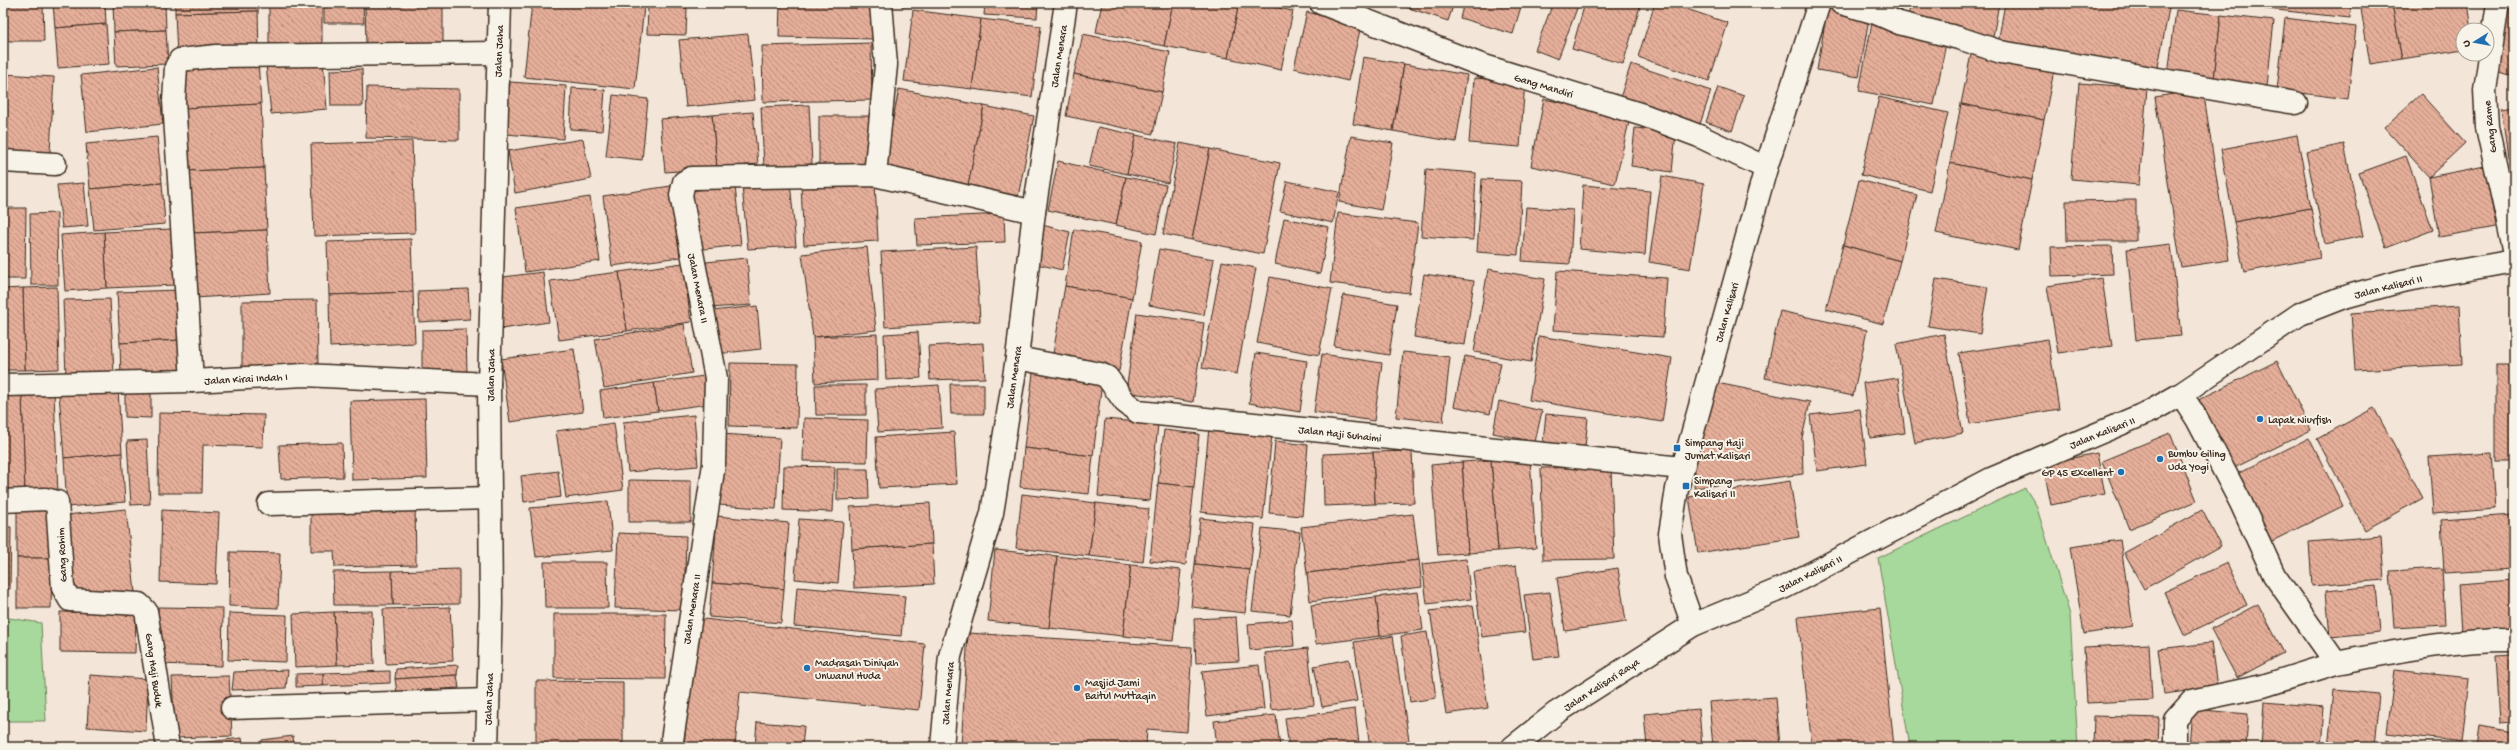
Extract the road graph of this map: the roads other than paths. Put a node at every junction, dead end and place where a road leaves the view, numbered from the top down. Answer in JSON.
{"nodes":[{"id":1,"x":500,"y":3,"type":"edge"},
{"id":2,"x":881,"y":3,"type":"edge"},
{"id":3,"x":1066,"y":3,"type":"edge"},
{"id":4,"x":1321,"y":3,"type":"edge"},
{"id":5,"x":1819,"y":3,"type":"edge"},
{"id":6,"x":1841,"y":3,"type":"edge"},
{"id":7,"x":2498,"y":3,"type":"edge"},
{"id":8,"x":498,"y":53,"type":"junction"},
{"id":9,"x":2296,"y":103,"type":"dead end"},
{"id":10,"x":3,"y":162,"type":"edge"},
{"id":11,"x":55,"y":164,"type":"dead end"},
{"id":12,"x":1766,"y":168,"type":"junction"},
{"id":13,"x":875,"y":175,"type":"junction"},
{"id":14,"x":1034,"y":212,"type":"junction"},
{"id":15,"x":2514,"y":249,"type":"edge"},
{"id":16,"x":2514,"y":261,"type":"edge"},
{"id":17,"x":1017,"y":358,"type":"junction"},
{"id":18,"x":192,"y":381,"type":"junction"},
{"id":19,"x":490,"y":384,"type":"junction"},
{"id":20,"x":3,"y":385,"type":"edge"},
{"id":21,"x":2182,"y":394,"type":"junction"},
{"id":22,"x":1682,"y":468,"type":"junction"},
{"id":23,"x":490,"y":498,"type":"junction"},
{"id":24,"x":3,"y":500,"type":"edge"},
{"id":25,"x":269,"y":504,"type":"dead end"},
{"id":26,"x":130,"y":603,"type":"joint"},
{"id":27,"x":1693,"y":625,"type":"junction"},
{"id":28,"x":2514,"y":640,"type":"edge"},
{"id":29,"x":2336,"y":663,"type":"junction"},
{"id":30,"x":488,"y":700,"type":"junction"},
{"id":31,"x":232,"y":708,"type":"dead end"},
{"id":32,"x":168,"y":747,"type":"edge"},
{"id":33,"x":486,"y":747,"type":"edge"},
{"id":34,"x":671,"y":747,"type":"edge"},
{"id":35,"x":942,"y":747,"type":"edge"},
{"id":36,"x":1513,"y":747,"type":"edge"},
{"id":37,"x":2174,"y":747,"type":"edge"}],
"edges":[{"from":1,"to":8,"type":"street","name":"Jalan Jaha"},
{"from":2,"to":13,"type":"street"},
{"from":3,"to":14,"type":"street","name":"Jalan Menara"},
{"from":4,"to":12,"type":"street","name":"Gang Mandiri"},
{"from":5,"to":12,"type":"street","name":"Jalan Kalisari"},
{"from":6,"to":9,"type":"street"},
{"from":7,"to":15,"type":"street","name":"Gang Rame"},
{"from":8,"to":18,"type":"street"},
{"from":8,"to":19,"type":"street","name":"Jalan Jaha"},
{"from":10,"to":11,"type":"street"},
{"from":12,"to":22,"type":"street","name":"Jalan Kalisari"},
{"from":13,"to":14,"type":"street","name":"Jalan Menara II"},
{"from":13,"to":34,"type":"street","name":"Jalan Menara II"},
{"from":14,"to":17,"type":"street","name":"Jalan Menara"},
{"from":16,"to":21,"type":"street","name":"Jalan Kalisari II"},
{"from":17,"to":22,"type":"street","name":"Jalan Haji Suhaimi"},
{"from":17,"to":35,"type":"street","name":"Jalan Menara"},
{"from":18,"to":19,"type":"street","name":"Jalan Kirai Indah I"},
{"from":18,"to":20,"type":"street","name":"Jalan Kirai Indah I"},
{"from":19,"to":23,"type":"street","name":"Jalan Jaha"},
{"from":21,"to":27,"type":"street","name":"Jalan Kalisari II"},
{"from":21,"to":29,"type":"street"},
{"from":22,"to":27,"type":"street","name":"Jalan Kalisari"},
{"from":23,"to":25,"type":"street"},
{"from":23,"to":30,"type":"street","name":"Jalan Jaha"},
{"from":24,"to":26,"type":"street","name":"Gang Rohim"},
{"from":26,"to":32,"type":"street","name":"Gang Haji Buduk"},
{"from":27,"to":36,"type":"street","name":"Jalan Kalisari Raya"},
{"from":28,"to":29,"type":"street"},
{"from":29,"to":37,"type":"street"},
{"from":30,"to":31,"type":"street"},
{"from":30,"to":33,"type":"street","name":"Jalan Jaha"}]}
